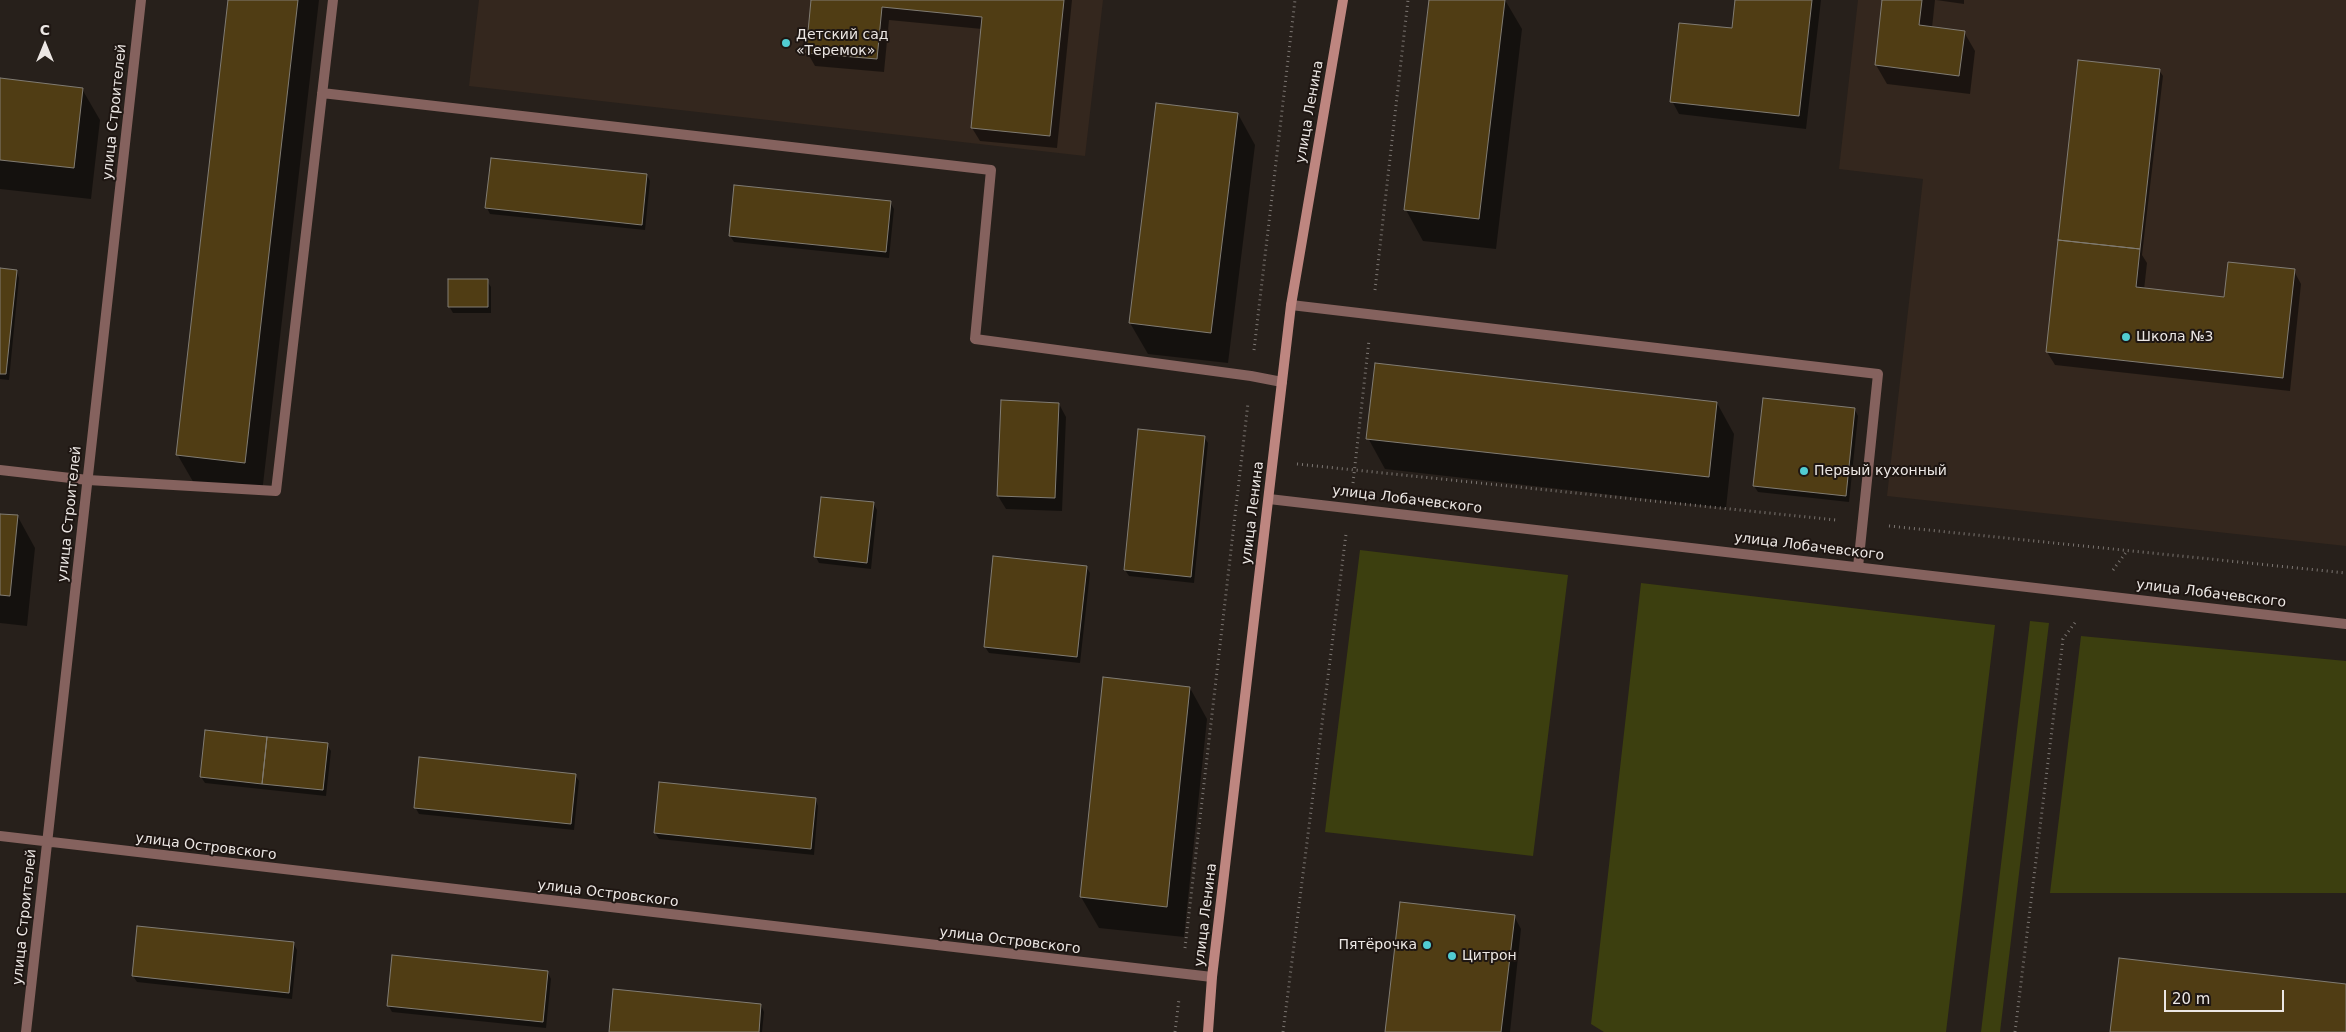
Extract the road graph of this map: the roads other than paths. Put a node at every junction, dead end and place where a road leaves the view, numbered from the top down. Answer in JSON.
{"nodes":[{"id":1,"x":141,"y":0,"type":"edge"},
{"id":2,"x":333,"y":0,"type":"edge"},
{"id":3,"x":1343,"y":0,"type":"edge"},
{"id":4,"x":322,"y":93,"type":"junction"},
{"id":5,"x":1291,"y":306,"type":"junction"},
{"id":6,"x":1282,"y":382,"type":"junction"},
{"id":7,"x":0,"y":470,"type":"edge"},
{"id":8,"x":88,"y":480,"type":"junction"},
{"id":9,"x":1268,"y":499,"type":"junction"},
{"id":10,"x":1858,"y":567,"type":"junction"},
{"id":11,"x":2346,"y":624,"type":"edge"},
{"id":12,"x":0,"y":836,"type":"edge"},
{"id":13,"x":47,"y":842,"type":"junction"},
{"id":14,"x":1212,"y":977,"type":"junction"},
{"id":15,"x":26,"y":1032,"type":"edge"},
{"id":16,"x":1208,"y":1032,"type":"edge"}],
"edges":[{"from":1,"to":8,"type":"street","name":"улица Строителей"},
{"from":2,"to":4,"type":"street"},
{"from":3,"to":5,"type":"street","name":"улица Ленина"},
{"from":4,"to":6,"type":"street"},
{"from":4,"to":8,"type":"street"},
{"from":5,"to":6,"type":"street","name":"улица Ленина"},
{"from":5,"to":10,"type":"street"},
{"from":6,"to":9,"type":"street","name":"улица Ленина"},
{"from":7,"to":8,"type":"street"},
{"from":8,"to":13,"type":"street","name":"улица Строителей"},
{"from":9,"to":10,"type":"street","name":"улица Лобачевского"},
{"from":9,"to":14,"type":"street","name":"улица Ленина"},
{"from":10,"to":11,"type":"street","name":"улица Лобачевского"},
{"from":12,"to":13,"type":"street","name":"улица Островского"},
{"from":13,"to":14,"type":"street","name":"улица Островского"},
{"from":13,"to":15,"type":"street","name":"улица Строителей"},
{"from":14,"to":16,"type":"street","name":"улица Ленина"}]}
